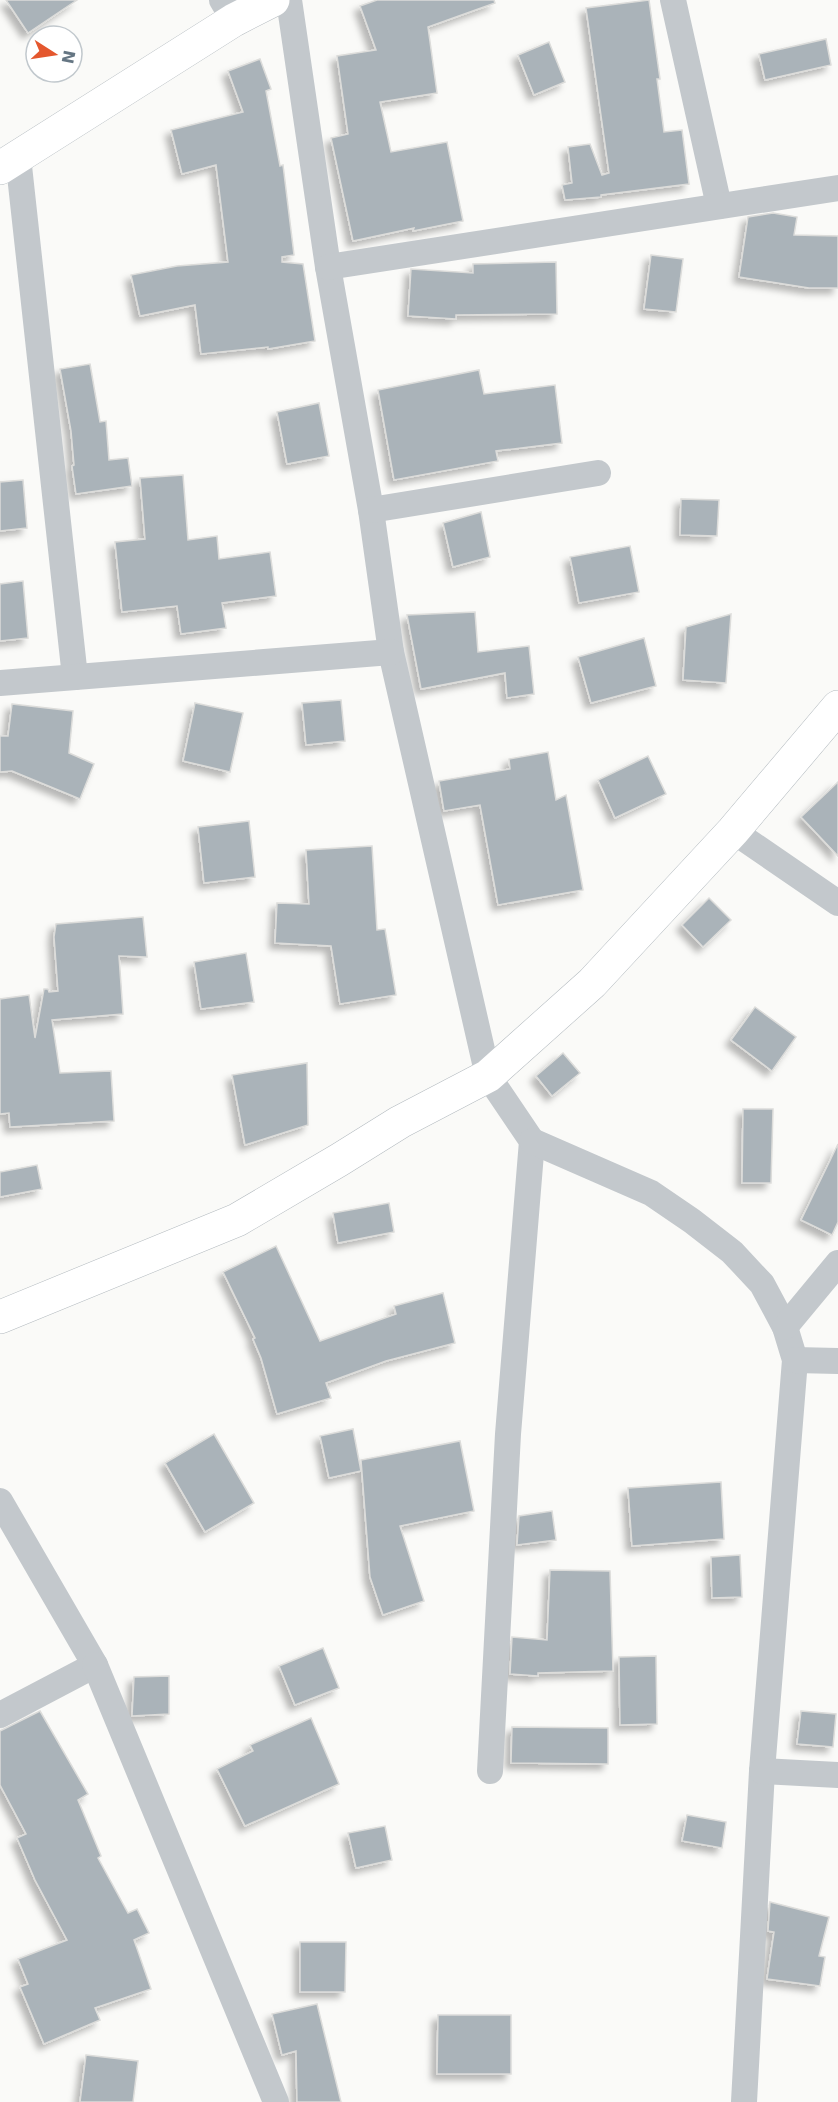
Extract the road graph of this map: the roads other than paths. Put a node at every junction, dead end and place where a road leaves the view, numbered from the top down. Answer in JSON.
{"nodes":[{"id":1,"x":273,"y":0,"type":"edge"},
{"id":2,"x":289,"y":0,"type":"edge"},
{"id":3,"x":673,"y":0,"type":"edge"},
{"id":4,"x":228,"y":10,"type":"edge"},
{"id":5,"x":9,"y":162,"type":"edge"},
{"id":6,"x":838,"y":188,"type":"edge"},
{"id":7,"x":719,"y":206,"type":"junction"},
{"id":8,"x":328,"y":267,"type":"junction"},
{"id":9,"x":598,"y":472,"type":"dead end"},
{"id":10,"x":371,"y":510,"type":"junction"},
{"id":11,"x":391,"y":652,"type":"junction"},
{"id":12,"x":75,"y":677,"type":"junction"},
{"id":13,"x":0,"y":683,"type":"edge"},
{"id":14,"x":838,"y":707,"type":"edge"},
{"id":15,"x":733,"y":831,"type":"junction"},
{"id":16,"x":838,"y":903,"type":"edge"},
{"id":17,"x":488,"y":1076,"type":"junction"},
{"id":18,"x":532,"y":1141,"type":"junction"},
{"id":19,"x":838,"y":1263,"type":"edge"},
{"id":20,"x":0,"y":1317,"type":"edge"},
{"id":21,"x":785,"y":1326,"type":"junction"},
{"id":22,"x":795,"y":1360,"type":"junction"},
{"id":23,"x":838,"y":1361,"type":"edge"},
{"id":24,"x":0,"y":1501,"type":"edge"},
{"id":25,"x":95,"y":1665,"type":"junction"},
{"id":26,"x":0,"y":1715,"type":"edge"},
{"id":27,"x":490,"y":1771,"type":"dead end"},
{"id":28,"x":762,"y":1771,"type":"junction"},
{"id":29,"x":838,"y":1775,"type":"edge"},
{"id":30,"x":276,"y":2102,"type":"edge"},
{"id":31,"x":744,"y":2102,"type":"edge"}],
"edges":[{"from":1,"to":4,"type":"street"},
{"from":2,"to":8,"type":"street"},
{"from":3,"to":7,"type":"street"},
{"from":4,"to":5,"type":"street"},
{"from":5,"to":12,"type":"street"},
{"from":6,"to":7,"type":"street"},
{"from":7,"to":8,"type":"street"},
{"from":8,"to":10,"type":"street"},
{"from":9,"to":10,"type":"street"},
{"from":10,"to":11,"type":"street"},
{"from":11,"to":12,"type":"street"},
{"from":11,"to":17,"type":"street"},
{"from":12,"to":13,"type":"street"},
{"from":14,"to":15,"type":"street"},
{"from":15,"to":16,"type":"street"},
{"from":15,"to":17,"type":"street"},
{"from":17,"to":18,"type":"street"},
{"from":17,"to":20,"type":"street"},
{"from":18,"to":21,"type":"street"},
{"from":18,"to":27,"type":"street"},
{"from":19,"to":21,"type":"street"},
{"from":21,"to":22,"type":"street"},
{"from":22,"to":23,"type":"street"},
{"from":22,"to":28,"type":"street"},
{"from":24,"to":25,"type":"street"},
{"from":25,"to":26,"type":"street"},
{"from":25,"to":30,"type":"street"},
{"from":28,"to":29,"type":"street"},
{"from":28,"to":31,"type":"street"}]}
